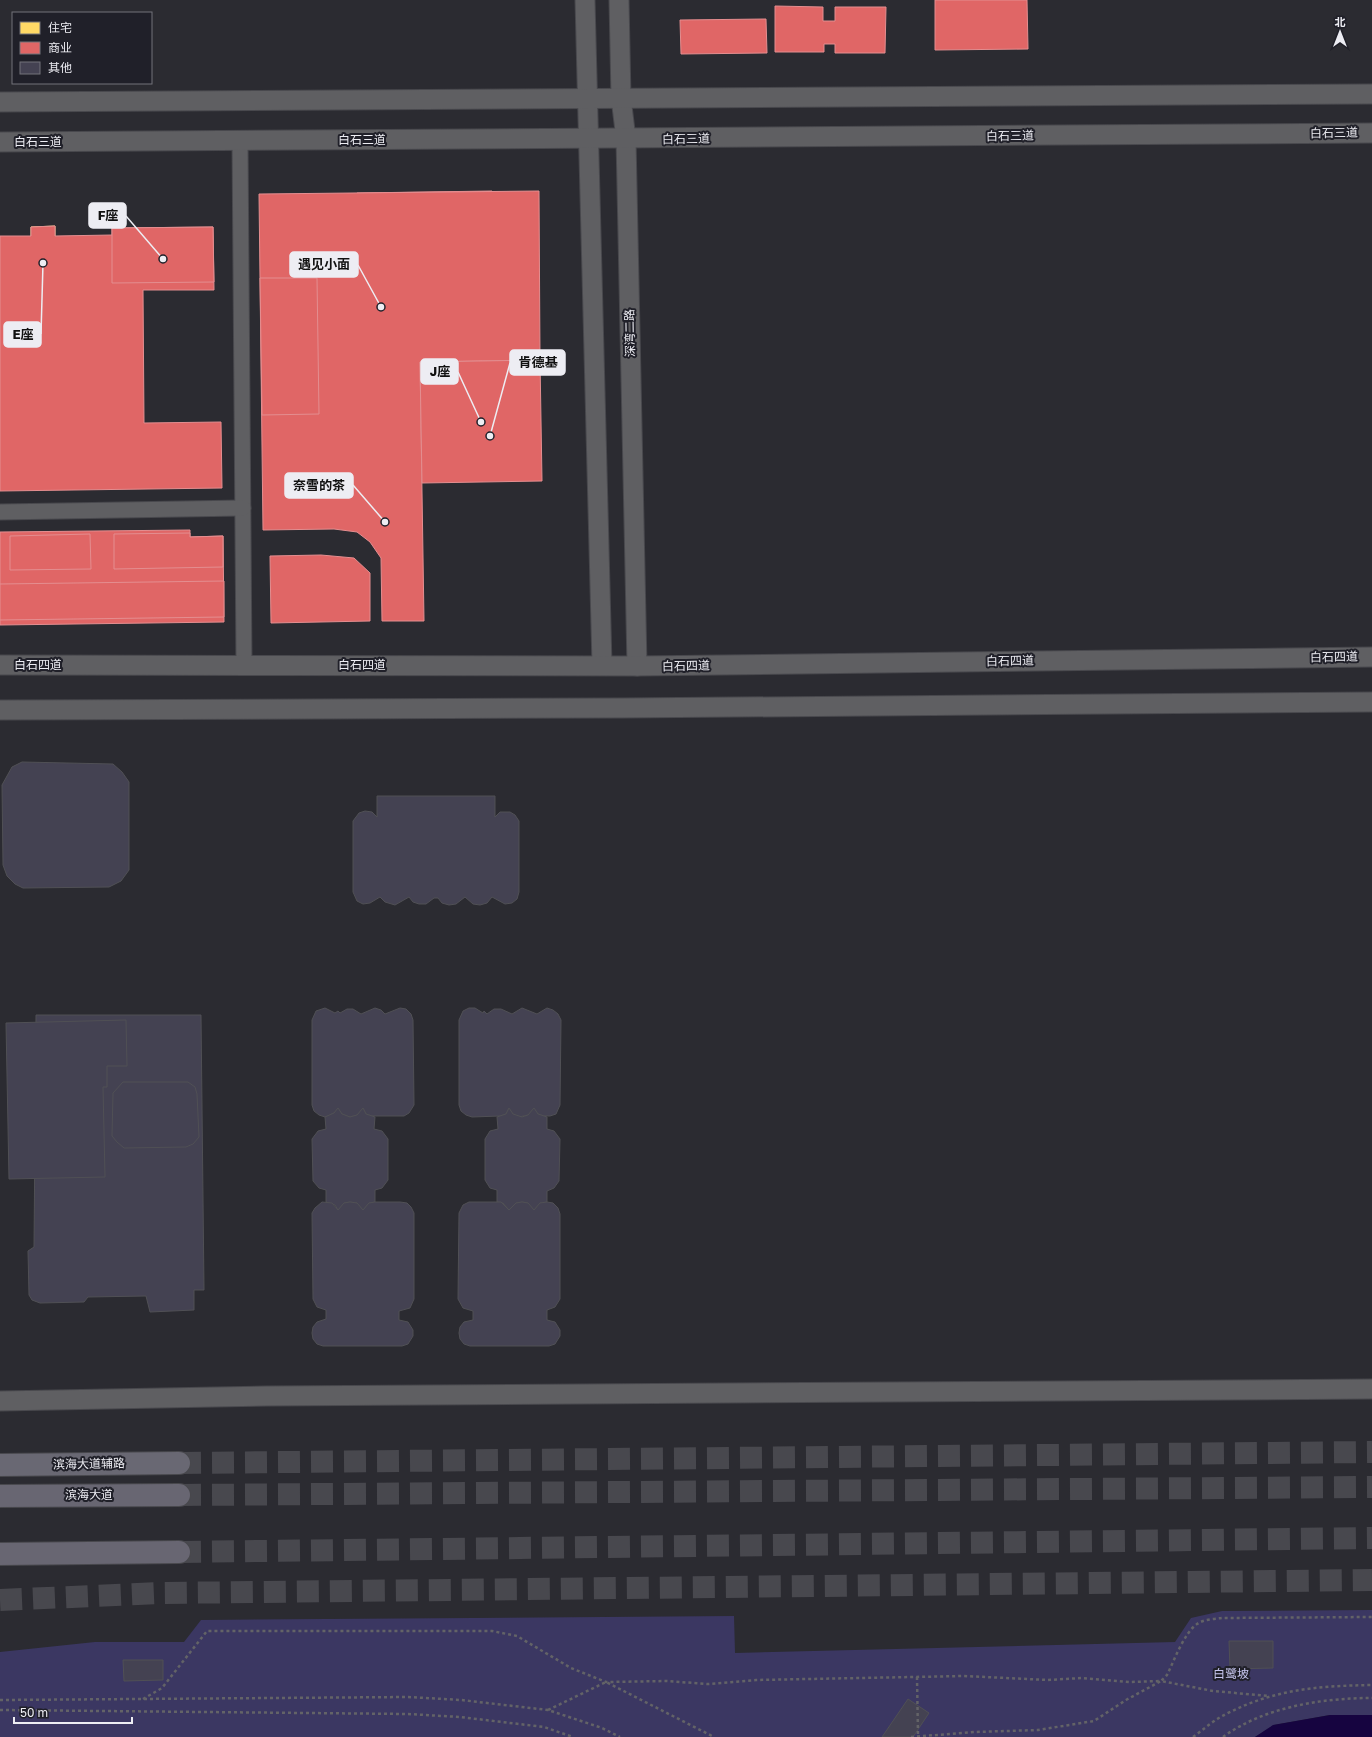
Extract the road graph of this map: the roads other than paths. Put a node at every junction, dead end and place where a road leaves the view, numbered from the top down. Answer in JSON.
{"nodes":[{"id":1,"x":585,"y":0,"type":"edge"},
{"id":2,"x":619,"y":0,"type":"edge"},
{"id":3,"x":1372,"y":94,"type":"edge"},
{"id":4,"x":587,"y":98,"type":"junction"},
{"id":5,"x":621,"y":98,"type":"junction"},
{"id":6,"x":0,"y":102,"type":"edge"},
{"id":7,"x":1372,"y":133,"type":"edge"},
{"id":8,"x":588,"y":138,"type":"junction"},
{"id":9,"x":626,"y":139,"type":"junction"},
{"id":10,"x":240,"y":141,"type":"junction"},
{"id":11,"x":0,"y":142,"type":"edge"},
{"id":12,"x":243,"y":508,"type":"junction"},
{"id":13,"x":0,"y":512,"type":"edge"},
{"id":14,"x":1372,"y":657,"type":"edge"},
{"id":15,"x":244,"y":664,"type":"junction"},
{"id":16,"x":0,"y":665,"type":"edge"},
{"id":17,"x":602,"y":665,"type":"junction"},
{"id":18,"x":637,"y":666,"type":"junction"},
{"id":19,"x":1372,"y":702,"type":"edge"},
{"id":20,"x":0,"y":710,"type":"edge"},
{"id":21,"x":1372,"y":1389,"type":"edge"},
{"id":22,"x":0,"y":1401,"type":"edge"},
{"id":23,"x":179,"y":1463,"type":"tunnel mouth"},
{"id":24,"x":0,"y":1465,"type":"edge"},
{"id":25,"x":179,"y":1495,"type":"tunnel mouth"},
{"id":26,"x":0,"y":1496,"type":"edge"},
{"id":27,"x":179,"y":1552,"type":"tunnel mouth"},
{"id":28,"x":0,"y":1554,"type":"edge"}],
"edges":[{"from":1,"to":4,"type":"street"},
{"from":2,"to":5,"type":"street","name":"深湾二路"},
{"from":3,"to":5,"type":"street"},
{"from":4,"to":5,"type":"street"},
{"from":4,"to":6,"type":"street"},
{"from":4,"to":8,"type":"street"},
{"from":5,"to":9,"type":"street","name":"深湾二路"},
{"from":7,"to":9,"type":"street","name":"白石三道"},
{"from":8,"to":9,"type":"street","name":"白石三道"},
{"from":8,"to":10,"type":"street","name":"白石三道"},
{"from":8,"to":17,"type":"street"},
{"from":9,"to":18,"type":"street","name":"深湾二路"},
{"from":10,"to":11,"type":"street","name":"白石三道"},
{"from":10,"to":12,"type":"street"},
{"from":12,"to":13,"type":"street"},
{"from":12,"to":15,"type":"street"},
{"from":14,"to":18,"type":"street","name":"白石四道"},
{"from":15,"to":16,"type":"street","name":"白石四道"},
{"from":15,"to":17,"type":"street","name":"白石四道"},
{"from":17,"to":18,"type":"street","name":"白石四道"},
{"from":19,"to":20,"type":"street"},
{"from":21,"to":22,"type":"street"},
{"from":23,"to":24,"type":"main road","name":"滨海大道辅路"},
{"from":25,"to":26,"type":"highway","name":"滨海大道"},
{"from":27,"to":28,"type":"highway"}]}
